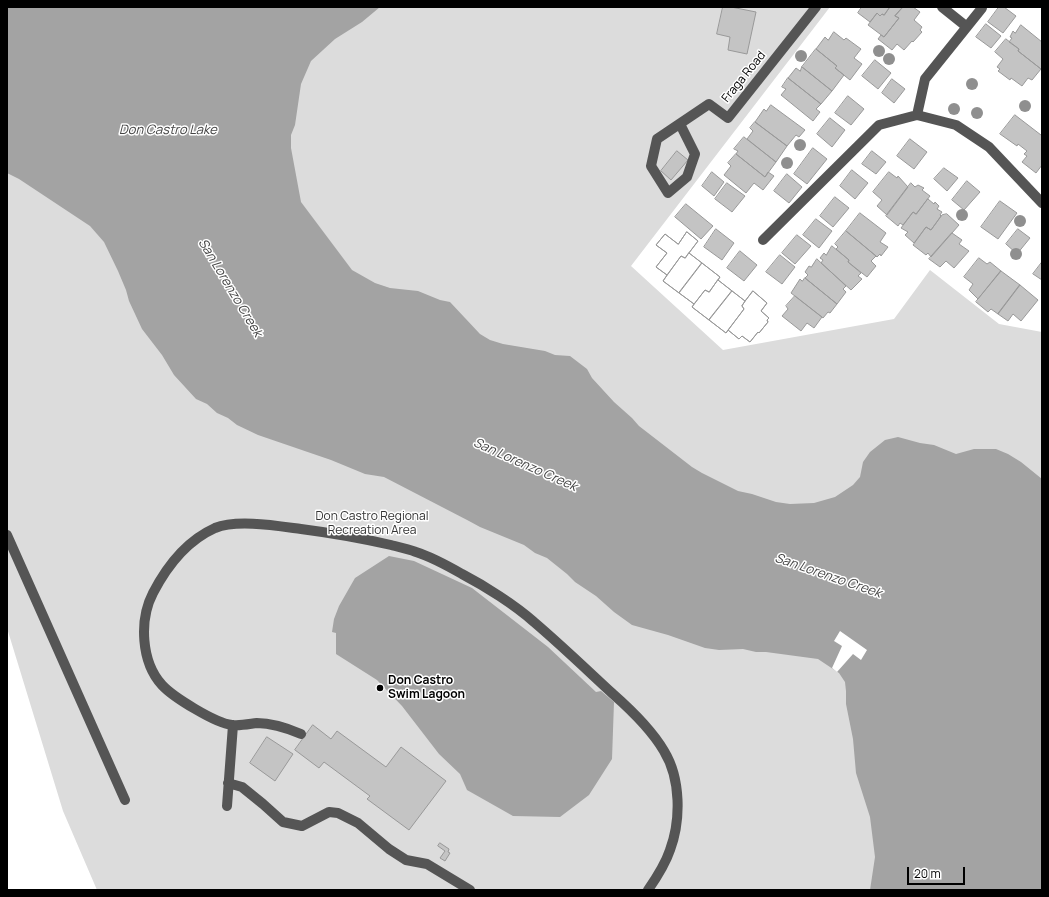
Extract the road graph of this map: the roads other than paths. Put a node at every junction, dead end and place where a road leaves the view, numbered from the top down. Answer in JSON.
{"nodes":[{"id":1,"x":816,"y":7,"type":"edge"},
{"id":2,"x":942,"y":7,"type":"edge"},
{"id":3,"x":982,"y":8,"type":"edge"},
{"id":4,"x":967,"y":27,"type":"junction"},
{"id":5,"x":917,"y":115,"type":"junction"},
{"id":6,"x":680,"y":124,"type":"junction"},
{"id":7,"x":1042,"y":203,"type":"edge"},
{"id":8,"x":763,"y":240,"type":"dead end"},
{"id":9,"x":7,"y":535,"type":"edge"},
{"id":10,"x":233,"y":725,"type":"junction"},
{"id":11,"x":302,"y":734,"type":"dead end"},
{"id":12,"x":228,"y":783,"type":"junction"},
{"id":13,"x":125,"y":800,"type":"dead end"},
{"id":14,"x":227,"y":806,"type":"dead end"},
{"id":15,"x":470,"y":890,"type":"edge"},
{"id":16,"x":648,"y":890,"type":"edge"}],
"edges":[{"from":1,"to":6,"type":"street","name":"Fraga Road"},
{"from":2,"to":4,"type":"street"},
{"from":3,"to":4,"type":"street"},
{"from":4,"to":5,"type":"street"},
{"from":5,"to":7,"type":"street"},
{"from":5,"to":8,"type":"street"},
{"from":6,"to":6,"type":"street","name":"Fraga Road"},
{"from":9,"to":13,"type":"street"},
{"from":10,"to":11,"type":"street"},
{"from":10,"to":12,"type":"street"},
{"from":10,"to":16,"type":"street"},
{"from":12,"to":14,"type":"street"},
{"from":12,"to":15,"type":"street"}]}
